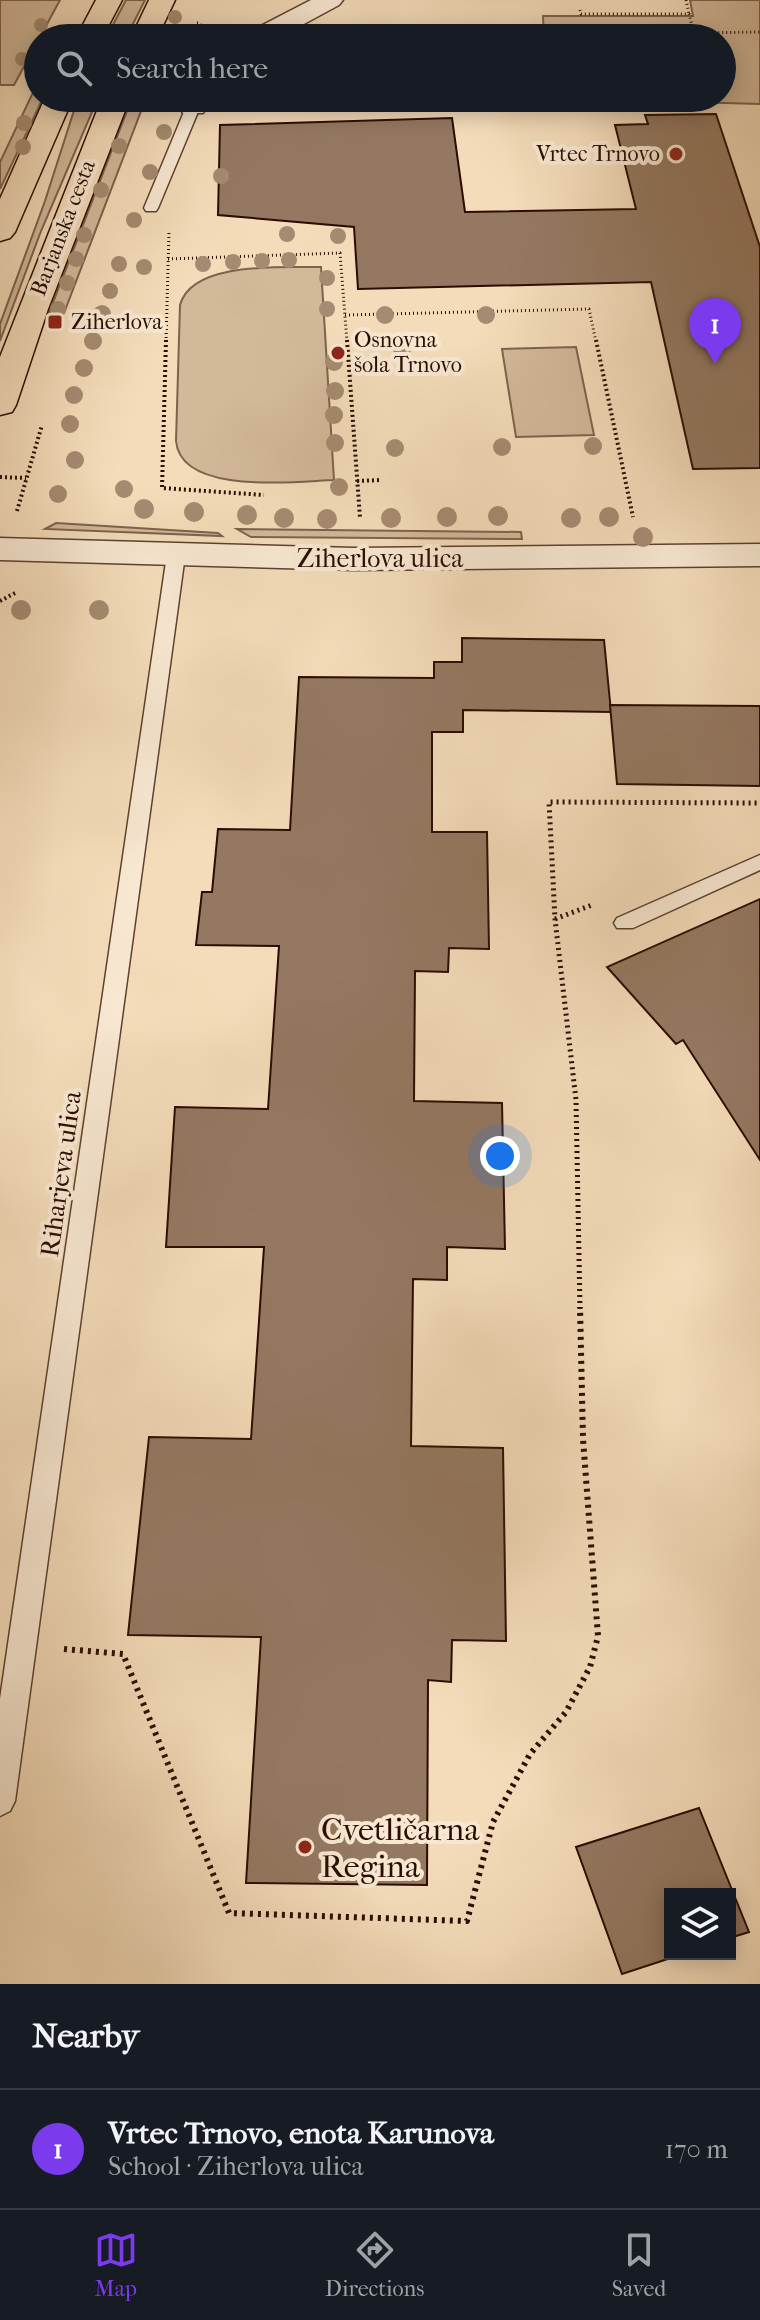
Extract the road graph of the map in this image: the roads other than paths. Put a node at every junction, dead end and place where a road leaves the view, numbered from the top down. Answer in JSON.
{"nodes":[{"id":1,"x":109,"y":0,"type":"edge"},
{"id":2,"x":162,"y":0,"type":"edge"},
{"id":3,"x":330,"y":0,"type":"edge"},
{"id":4,"x":96,"y":24,"type":"edge"},
{"id":5,"x":151,"y":24,"type":"edge"},
{"id":6,"x":285,"y":24,"type":"edge"},
{"id":7,"x":53,"y":112,"type":"edge"},
{"id":8,"x":110,"y":112,"type":"edge"},
{"id":9,"x":192,"y":112,"type":"edge"},
{"id":10,"x":151,"y":208,"type":"dead end"},
{"id":11,"x":0,"y":232,"type":"edge"},
{"id":12,"x":0,"y":405,"type":"edge"},
{"id":13,"x":0,"y":549,"type":"edge"},
{"id":14,"x":176,"y":555,"type":"junction"},
{"id":15,"x":760,"y":555,"type":"edge"},
{"id":16,"x":760,"y":862,"type":"edge"},
{"id":17,"x":625,"y":923,"type":"dead end"},
{"id":18,"x":0,"y":1801,"type":"edge"}],
"edges":[{"from":1,"to":4,"type":"main road"},
{"from":2,"to":5,"type":"main road"},
{"from":3,"to":6,"type":"street"},
{"from":7,"to":11,"type":"main road"},
{"from":8,"to":12,"type":"main road","name":"Barjanska cesta"},
{"from":9,"to":10,"type":"lane"},
{"from":13,"to":14,"type":"street","name":"Ziherlova ulica"},
{"from":14,"to":15,"type":"street","name":"Ziherlova ulica"},
{"from":14,"to":18,"type":"lane","name":"Riharjeva ulica"},
{"from":16,"to":17,"type":"lane"}]}
